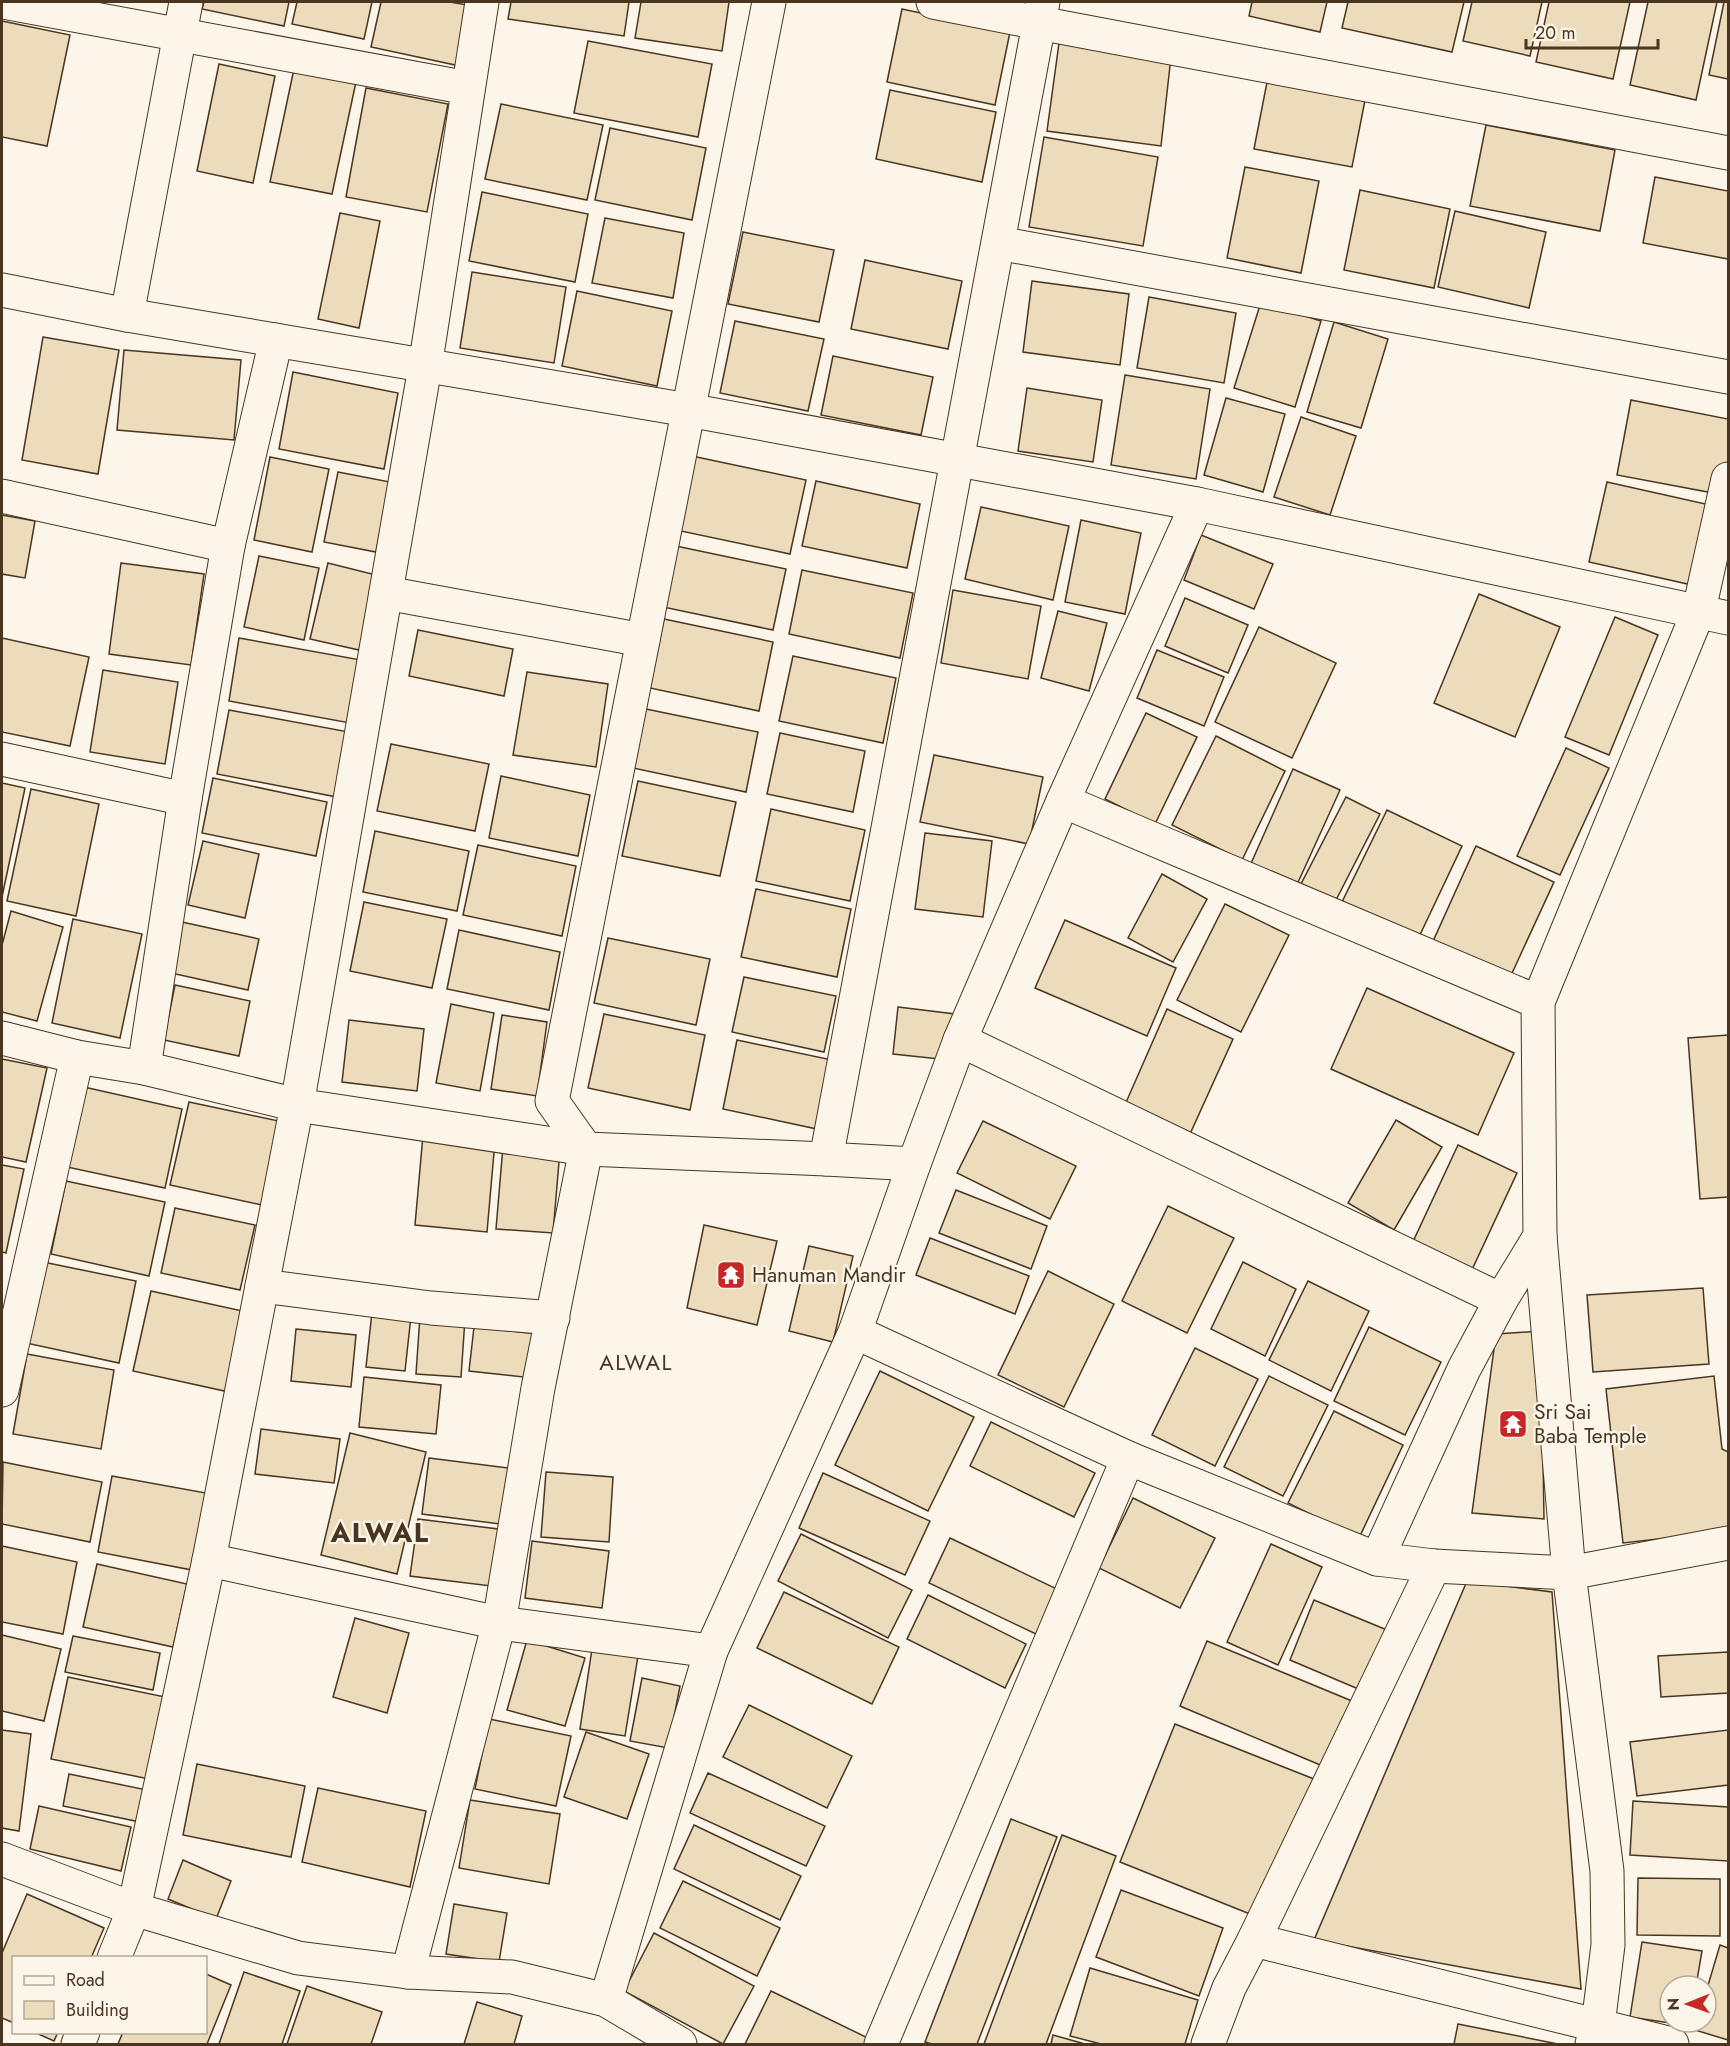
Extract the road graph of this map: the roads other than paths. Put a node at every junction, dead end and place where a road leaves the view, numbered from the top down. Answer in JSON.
{"nodes":[{"id":1,"x":3,"y":2,"type":"edge"},
{"id":2,"x":186,"y":2,"type":"edge"},
{"id":3,"x":482,"y":2,"type":"edge"},
{"id":4,"x":769,"y":2,"type":"edge"},
{"id":5,"x":933,"y":2,"type":"edge"},
{"id":6,"x":1041,"y":12,"type":"edge"},
{"id":7,"x":180,"y":34,"type":"junction"},
{"id":8,"x":468,"y":88,"type":"junction"},
{"id":9,"x":1728,"y":153,"type":"edge"},
{"id":10,"x":998,"y":243,"type":"junction"},
{"id":11,"x":2,"y":290,"type":"edge"},
{"id":12,"x":127,"y":315,"type":"junction"},
{"id":13,"x":276,"y":340,"type":"junction"},
{"id":14,"x":425,"y":367,"type":"junction"},
{"id":15,"x":1728,"y":377,"type":"edge"},
{"id":16,"x":688,"y":410,"type":"junction"},
{"id":17,"x":957,"y":459,"type":"junction"},
{"id":18,"x":1728,"y":479,"type":"edge"},
{"id":19,"x":2,"y":496,"type":"edge"},
{"id":20,"x":1197,"y":504,"type":"junction"},
{"id":21,"x":228,"y":546,"type":"junction"},
{"id":22,"x":386,"y":593,"type":"junction"},
{"id":23,"x":1714,"y":614,"type":"edge"},
{"id":24,"x":643,"y":640,"type":"junction"},
{"id":25,"x":2,"y":759,"type":"edge"},
{"id":26,"x":185,"y":799,"type":"junction"},
{"id":27,"x":1064,"y":801,"type":"junction"},
{"id":28,"x":1538,"y":1002,"type":"junction"},
{"id":29,"x":2,"y":1038,"type":"edge"},
{"id":30,"x":960,"y":1040,"type":"junction"},
{"id":31,"x":77,"y":1057,"type":"junction"},
{"id":32,"x":144,"y":1068,"type":"junction"},
{"id":33,"x":297,"y":1105,"type":"junction"},
{"id":34,"x":586,"y":1149,"type":"junction"},
{"id":35,"x":826,"y":1159,"type":"junction"},
{"id":36,"x":914,"y":1164,"type":"junction"},
{"id":37,"x":1540,"y":1236,"type":"junction"},
{"id":38,"x":262,"y":1286,"type":"junction"},
{"id":39,"x":1501,"y":1300,"type":"junction"},
{"id":40,"x":553,"y":1318,"type":"junction"},
{"id":41,"x":855,"y":1332,"type":"junction"},
{"id":42,"x":2,"y":1390,"type":"edge"},
{"id":43,"x":1128,"y":1458,"type":"junction"},
{"id":44,"x":1728,"y":1543,"type":"edge"},
{"id":45,"x":1377,"y":1559,"type":"junction"},
{"id":46,"x":209,"y":1560,"type":"junction"},
{"id":47,"x":1434,"y":1566,"type":"junction"},
{"id":48,"x":1569,"y":1573,"type":"junction"},
{"id":49,"x":499,"y":1623,"type":"junction"},
{"id":50,"x":711,"y":1651,"type":"junction"},
{"id":51,"x":2,"y":1859,"type":"edge"},
{"id":52,"x":134,"y":1909,"type":"junction"},
{"id":53,"x":1254,"y":1940,"type":"junction"},
{"id":54,"x":115,"y":1956,"type":"edge"},
{"id":55,"x":408,"y":1972,"type":"junction"},
{"id":56,"x":606,"y":2000,"type":"junction"},
{"id":57,"x":1595,"y":2035,"type":"edge"},
{"id":58,"x":680,"y":2044,"type":"edge"},
{"id":59,"x":881,"y":2044,"type":"edge"},
{"id":60,"x":1208,"y":2044,"type":"edge"},
{"id":61,"x":1672,"y":2044,"type":"edge"}],
"edges":[{"from":1,"to":7,"type":"street"},
{"from":2,"to":7,"type":"street"},
{"from":3,"to":8,"type":"street"},
{"from":4,"to":16,"type":"street"},
{"from":5,"to":6,"type":"street"},
{"from":6,"to":9,"type":"street"},
{"from":6,"to":10,"type":"street"},
{"from":7,"to":8,"type":"street"},
{"from":7,"to":12,"type":"street"},
{"from":8,"to":14,"type":"street"},
{"from":10,"to":15,"type":"street"},
{"from":10,"to":17,"type":"street"},
{"from":11,"to":12,"type":"street"},
{"from":12,"to":13,"type":"street"},
{"from":13,"to":14,"type":"street"},
{"from":13,"to":21,"type":"street"},
{"from":14,"to":16,"type":"street"},
{"from":14,"to":22,"type":"street"},
{"from":16,"to":17,"type":"street"},
{"from":16,"to":24,"type":"street"},
{"from":17,"to":20,"type":"street"},
{"from":17,"to":35,"type":"street"},
{"from":18,"to":23,"type":"street"},
{"from":19,"to":21,"type":"street"},
{"from":20,"to":23,"type":"street"},
{"from":20,"to":27,"type":"street"},
{"from":21,"to":26,"type":"street"},
{"from":22,"to":24,"type":"street"},
{"from":22,"to":33,"type":"street"},
{"from":23,"to":28,"type":"street"},
{"from":24,"to":34,"type":"street"},
{"from":25,"to":26,"type":"street"},
{"from":26,"to":32,"type":"street"},
{"from":27,"to":28,"type":"street"},
{"from":27,"to":30,"type":"street"},
{"from":28,"to":37,"type":"street"},
{"from":29,"to":31,"type":"street"},
{"from":30,"to":36,"type":"street"},
{"from":30,"to":39,"type":"street"},
{"from":31,"to":32,"type":"street"},
{"from":31,"to":42,"type":"street"},
{"from":32,"to":33,"type":"street"},
{"from":33,"to":34,"type":"street"},
{"from":33,"to":38,"type":"street"},
{"from":34,"to":35,"type":"street"},
{"from":34,"to":40,"type":"street"},
{"from":35,"to":36,"type":"street"},
{"from":36,"to":41,"type":"street"},
{"from":37,"to":39,"type":"street"},
{"from":37,"to":48,"type":"street"},
{"from":38,"to":40,"type":"street"},
{"from":38,"to":46,"type":"street"},
{"from":39,"to":45,"type":"street"},
{"from":40,"to":49,"type":"street"},
{"from":41,"to":43,"type":"street"},
{"from":41,"to":50,"type":"street"},
{"from":43,"to":45,"type":"street"},
{"from":43,"to":59,"type":"street"},
{"from":44,"to":48,"type":"street"},
{"from":45,"to":47,"type":"street"},
{"from":46,"to":49,"type":"street"},
{"from":46,"to":52,"type":"street"},
{"from":47,"to":48,"type":"street"},
{"from":47,"to":53,"type":"street"},
{"from":48,"to":57,"type":"street"},
{"from":49,"to":50,"type":"street"},
{"from":49,"to":55,"type":"street"},
{"from":50,"to":56,"type":"street"},
{"from":51,"to":52,"type":"street"},
{"from":52,"to":54,"type":"street"},
{"from":52,"to":55,"type":"street"},
{"from":53,"to":57,"type":"street"},
{"from":53,"to":60,"type":"street"},
{"from":55,"to":56,"type":"street"},
{"from":56,"to":58,"type":"street"},
{"from":57,"to":61,"type":"street"}]}
